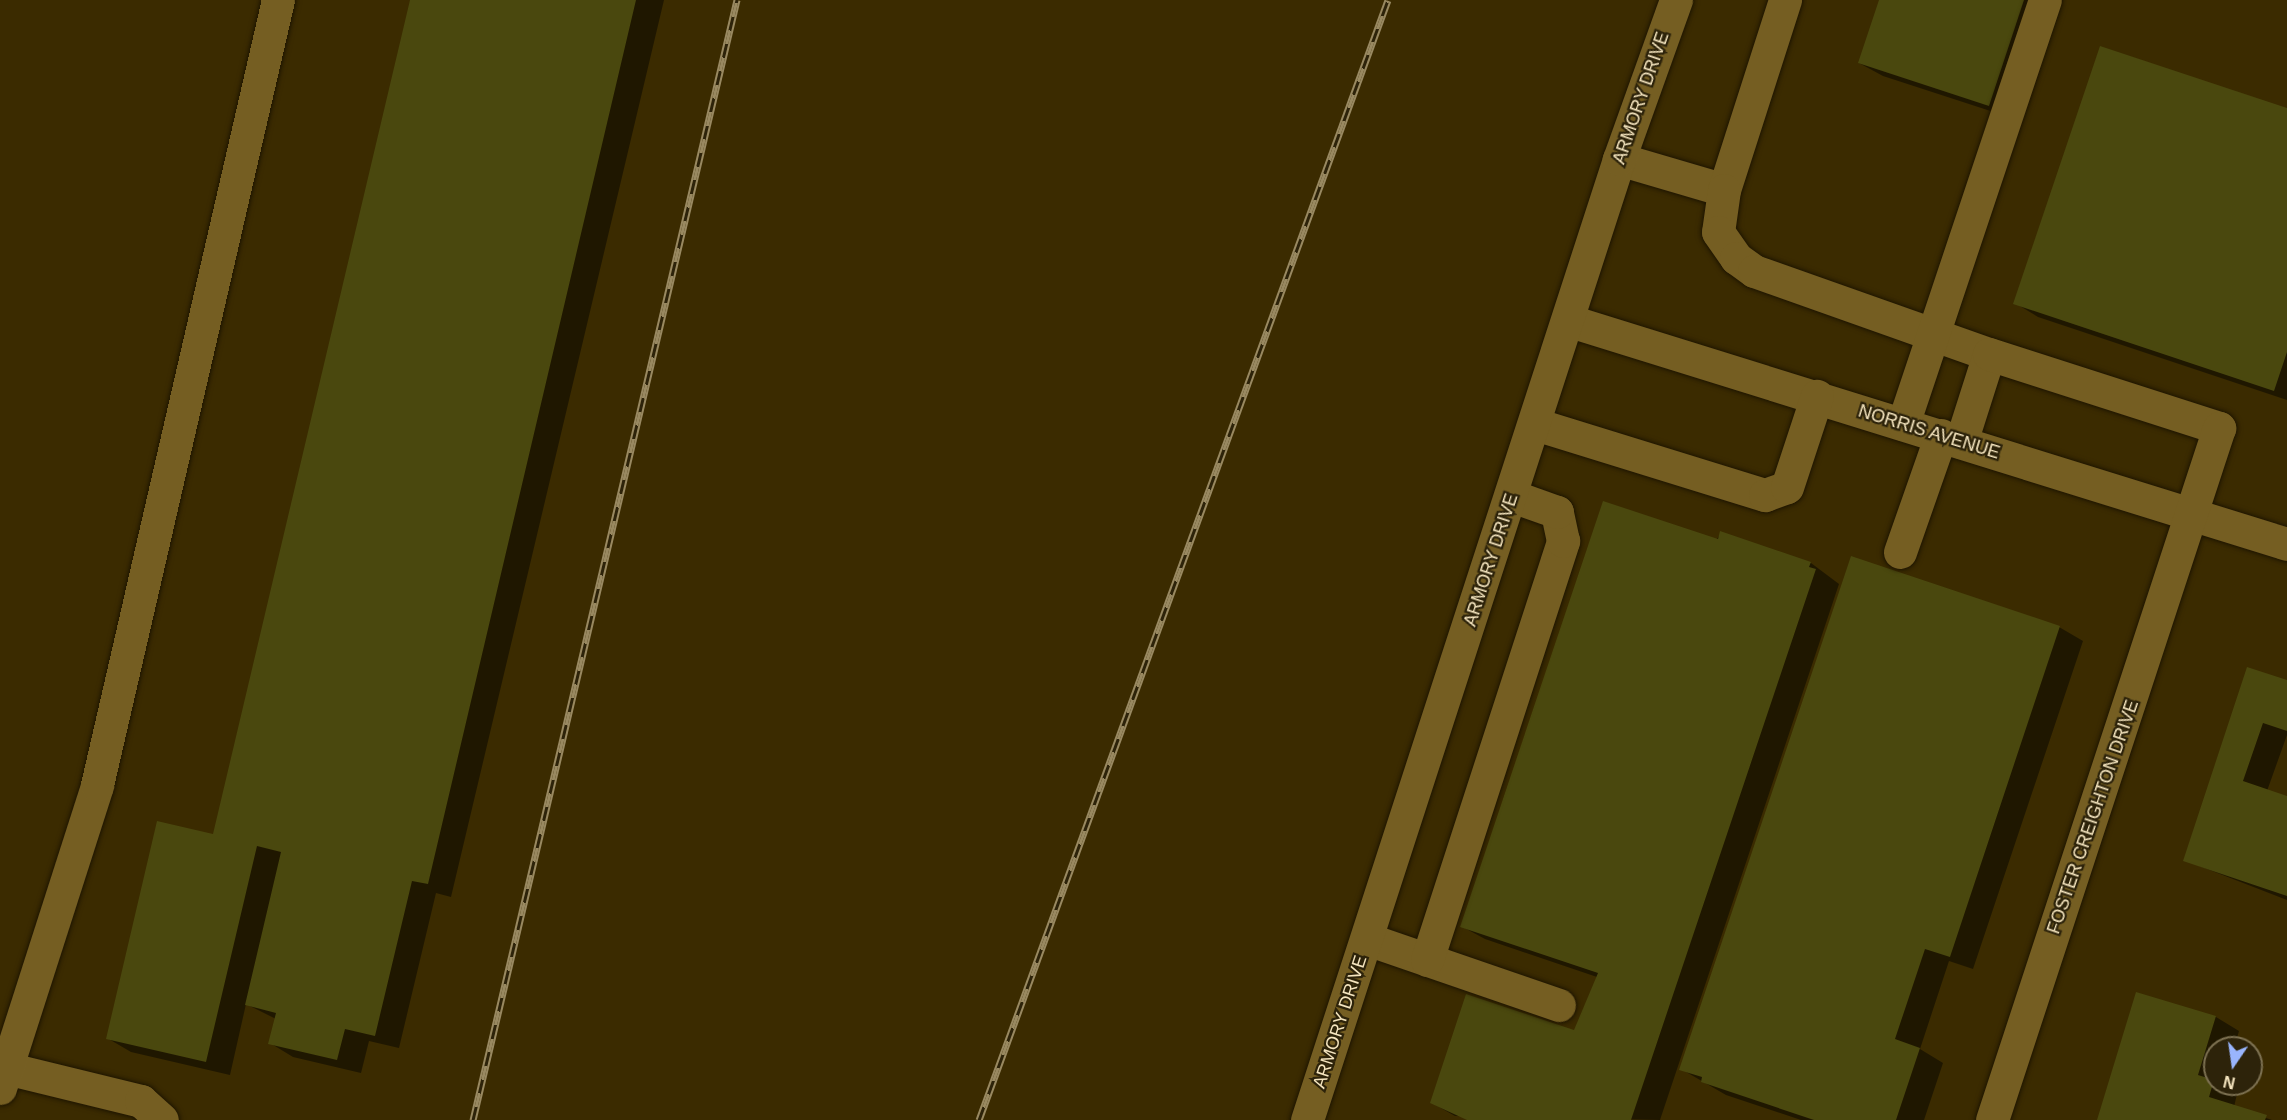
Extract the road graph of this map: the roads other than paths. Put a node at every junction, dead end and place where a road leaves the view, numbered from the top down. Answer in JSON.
{"nodes":[{"id":1,"x":278,"y":0,"type":"edge"},
{"id":2,"x":1676,"y":0,"type":"edge"},
{"id":3,"x":1785,"y":0,"type":"edge"},
{"id":4,"x":2045,"y":0,"type":"edge"},
{"id":5,"x":1619,"y":159,"type":"junction"},
{"id":6,"x":1724,"y":190,"type":"junction"},
{"id":7,"x":1570,"y":321,"type":"junction"},
{"id":8,"x":1932,"y":337,"type":"junction"},
{"id":9,"x":1989,"y":354,"type":"junction"},
{"id":10,"x":1817,"y":396,"type":"junction"},
{"id":11,"x":1535,"y":424,"type":"junction"},
{"id":12,"x":1903,"y":424,"type":"junction"},
{"id":13,"x":1951,"y":439,"type":"junction"},
{"id":14,"x":1512,"y":496,"type":"junction"},
{"id":15,"x":2194,"y":515,"type":"junction"},
{"id":16,"x":2287,"y":544,"type":"edge"},
{"id":17,"x":1900,"y":552,"type":"dead end"},
{"id":18,"x":1367,"y":939,"type":"junction"},
{"id":19,"x":1427,"y":960,"type":"junction"},
{"id":20,"x":1559,"y":1005,"type":"dead end"},
{"id":21,"x":3,"y":1078,"type":"edge"},
{"id":22,"x":162,"y":1120,"type":"edge"},
{"id":23,"x":1307,"y":1120,"type":"edge"},
{"id":24,"x":1992,"y":1120,"type":"edge"}],
"edges":[{"from":1,"to":21,"type":"street"},
{"from":2,"to":5,"type":"street","name":"ARMORY DRIVE"},
{"from":3,"to":6,"type":"street"},
{"from":4,"to":8,"type":"street"},
{"from":5,"to":6,"type":"street"},
{"from":5,"to":7,"type":"street","name":"ARMORY DRIVE"},
{"from":6,"to":8,"type":"street"},
{"from":7,"to":10,"type":"street","name":"NORRIS AVENUE"},
{"from":7,"to":11,"type":"street","name":"ARMORY DRIVE"},
{"from":8,"to":9,"type":"street"},
{"from":8,"to":12,"type":"street"},
{"from":9,"to":13,"type":"street"},
{"from":9,"to":15,"type":"street","name":"FOSTER CREIGHTON DRIVE"},
{"from":10,"to":11,"type":"street"},
{"from":10,"to":12,"type":"street","name":"NORRIS AVENUE"},
{"from":11,"to":14,"type":"street","name":"ARMORY DRIVE"},
{"from":12,"to":13,"type":"street","name":"NORRIS AVENUE"},
{"from":13,"to":15,"type":"street","name":"NORRIS AVENUE"},
{"from":13,"to":17,"type":"street"},
{"from":14,"to":18,"type":"street","name":"ARMORY DRIVE"},
{"from":14,"to":19,"type":"street"},
{"from":15,"to":16,"type":"street","name":"NORRIS AVENUE"},
{"from":15,"to":24,"type":"street","name":"FOSTER CREIGHTON DRIVE"},
{"from":18,"to":19,"type":"street"},
{"from":18,"to":23,"type":"street","name":"ARMORY DRIVE"},
{"from":19,"to":20,"type":"street"},
{"from":21,"to":22,"type":"street"}]}
